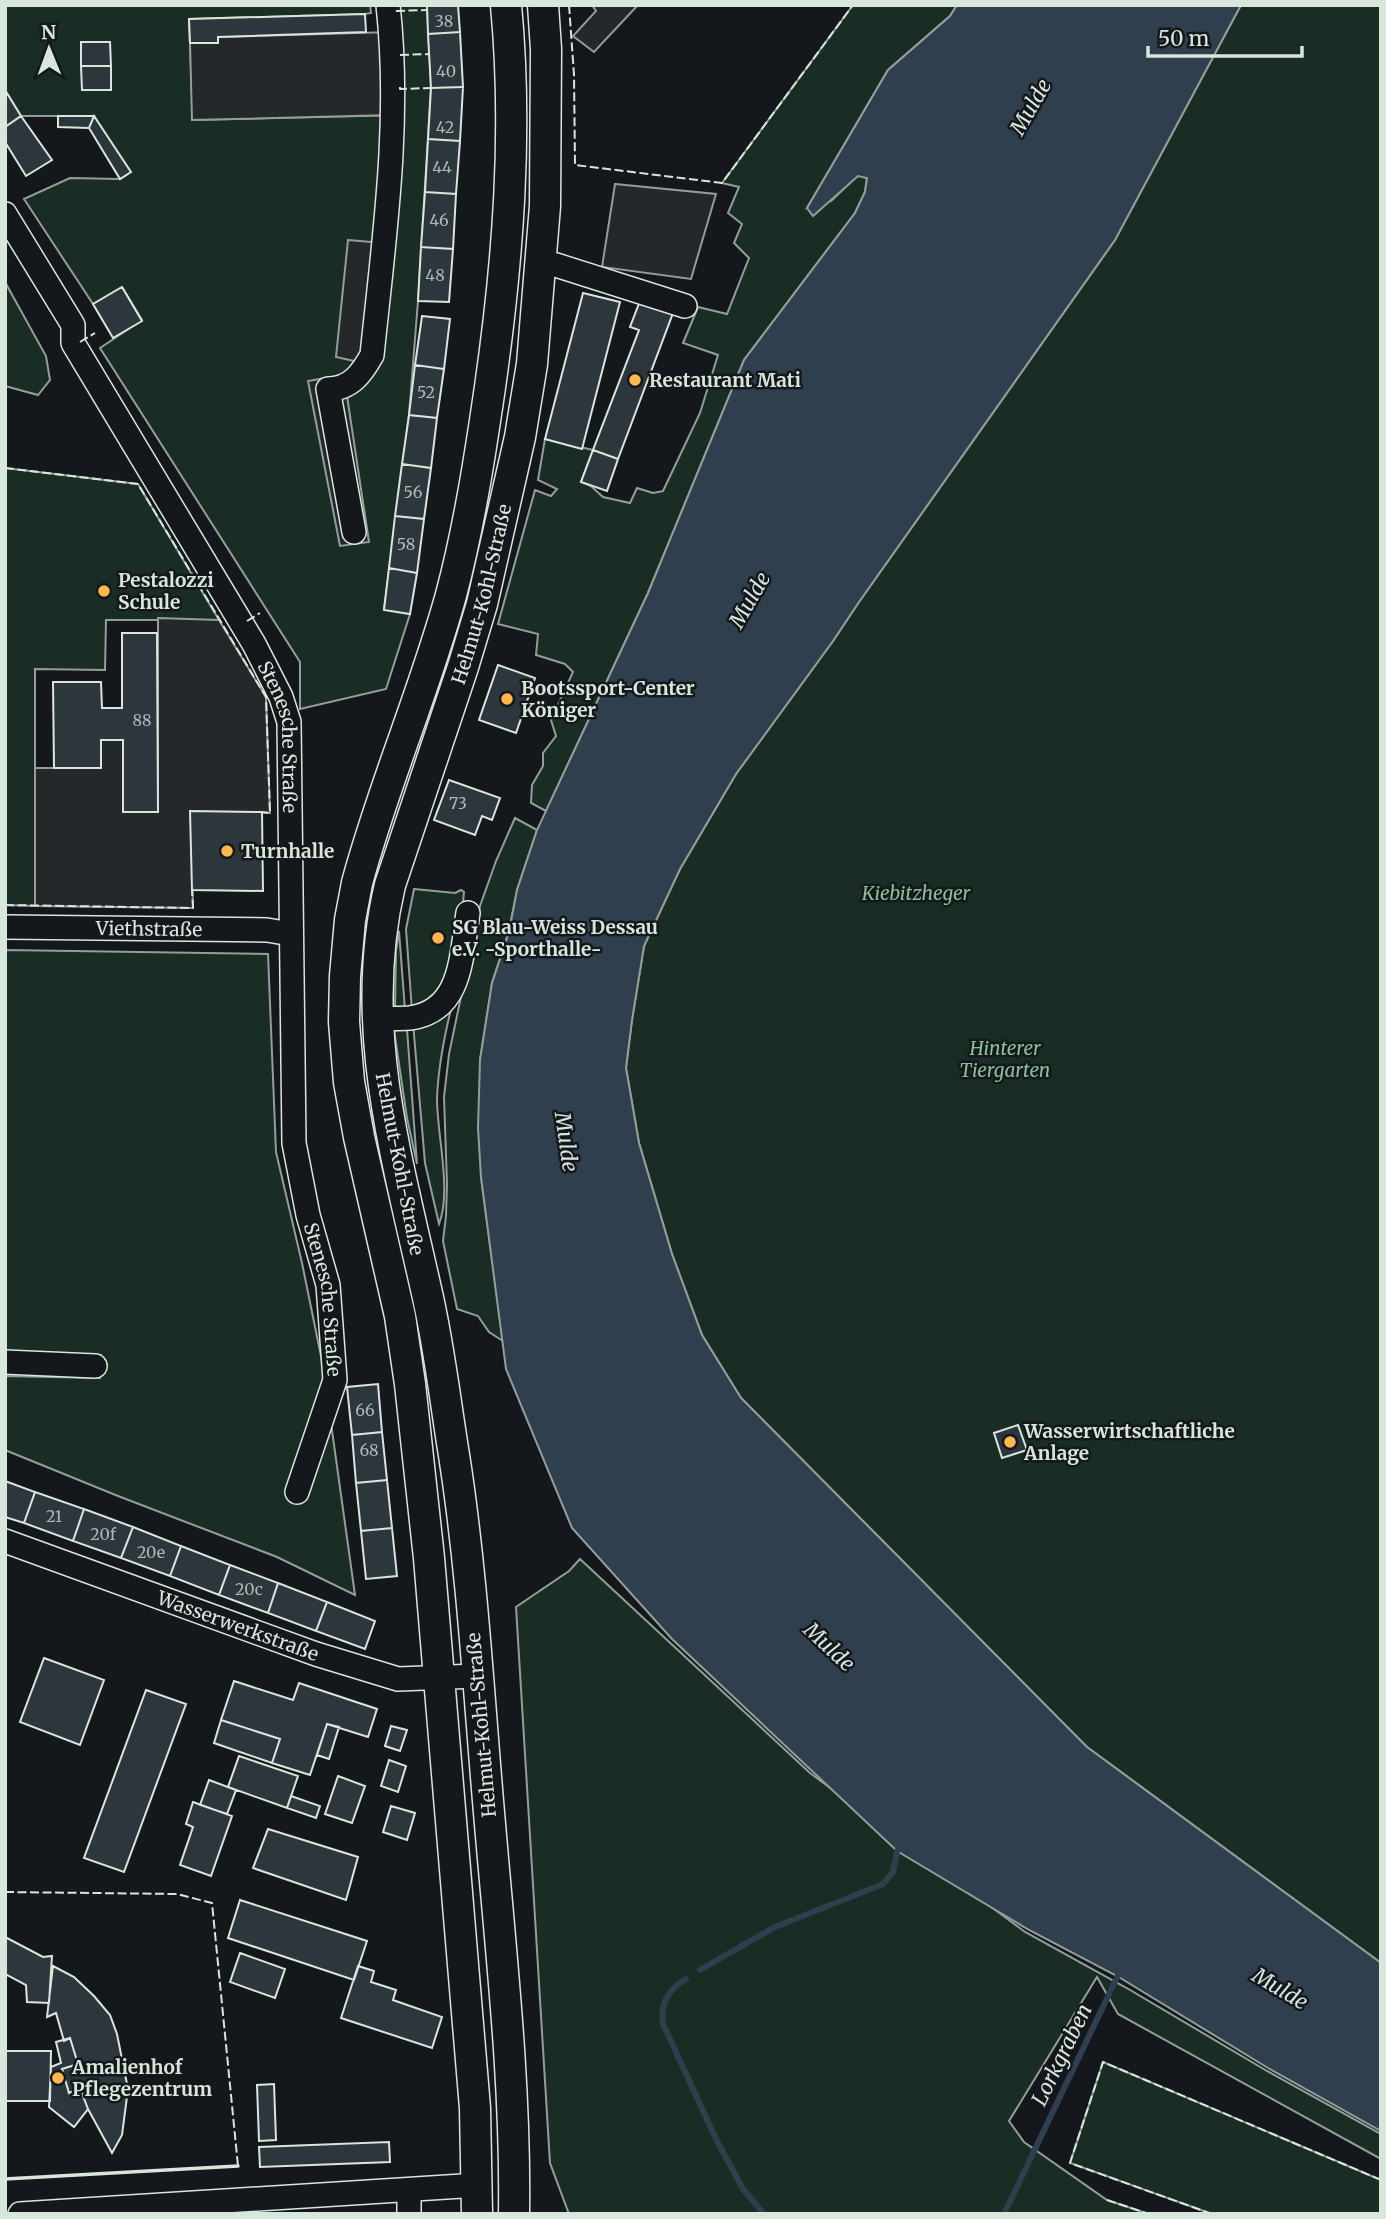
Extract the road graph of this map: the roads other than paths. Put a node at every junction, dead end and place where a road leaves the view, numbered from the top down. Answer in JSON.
{"nodes":[{"id":1,"x":388,"y":5,"type":"edge"},
{"id":2,"x":506,"y":5,"type":"edge"},
{"id":3,"x":542,"y":5,"type":"edge"},
{"id":4,"x":5,"y":214,"type":"edge"},
{"id":5,"x":541,"y":263,"type":"junction"},
{"id":6,"x":685,"y":306,"type":"dead end"},
{"id":7,"x":354,"y":532,"type":"dead end"},
{"id":8,"x":468,"y":913,"type":"dead end"},
{"id":9,"x":5,"y":927,"type":"edge"},
{"id":10,"x":290,"y":934,"type":"junction"},
{"id":11,"x":377,"y":1018,"type":"junction"},
{"id":12,"x":5,"y":1362,"type":"edge"},
{"id":13,"x":95,"y":1366,"type":"dead end"},
{"id":14,"x":297,"y":1492,"type":"dead end"},
{"id":15,"x":5,"y":1541,"type":"edge"},
{"id":16,"x":477,"y":1676,"type":"junction"},
{"id":17,"x":440,"y":1678,"type":"junction"},
{"id":18,"x":409,"y":2190,"type":"junction"},
{"id":19,"x":477,"y":2199,"type":"edge"},
{"id":20,"x":20,"y":2214,"type":"edge"},
{"id":21,"x":409,"y":2214,"type":"edge"},
{"id":22,"x":514,"y":2214,"type":"edge"}],
"edges":[{"from":1,"to":7,"type":"street"},
{"from":2,"to":17,"type":"main road","name":"Helmut-Kohl-Straße"},
{"from":3,"to":5,"type":"main road","name":"Helmut-Kohl-Straße"},
{"from":4,"to":10,"type":"street","name":"Stenesche Straße"},
{"from":5,"to":6,"type":"street"},
{"from":5,"to":11,"type":"main road","name":"Helmut-Kohl-Straße"},
{"from":8,"to":11,"type":"street"},
{"from":9,"to":10,"type":"street","name":"Viethstraße"},
{"from":10,"to":14,"type":"street","name":"Stenesche Straße"},
{"from":11,"to":16,"type":"main road","name":"Helmut-Kohl-Straße"},
{"from":12,"to":13,"type":"street"},
{"from":15,"to":17,"type":"street","name":"Wasserwerkstraße"},
{"from":16,"to":17,"type":"street","name":"Wasserwerkstraße"},
{"from":16,"to":22,"type":"main road","name":"Helmut-Kohl-Straße"},
{"from":17,"to":19,"type":"main road","name":"Helmut-Kohl-Straße"},
{"from":18,"to":19,"type":"street"},
{"from":18,"to":20,"type":"street"},
{"from":18,"to":21,"type":"street"}]}
